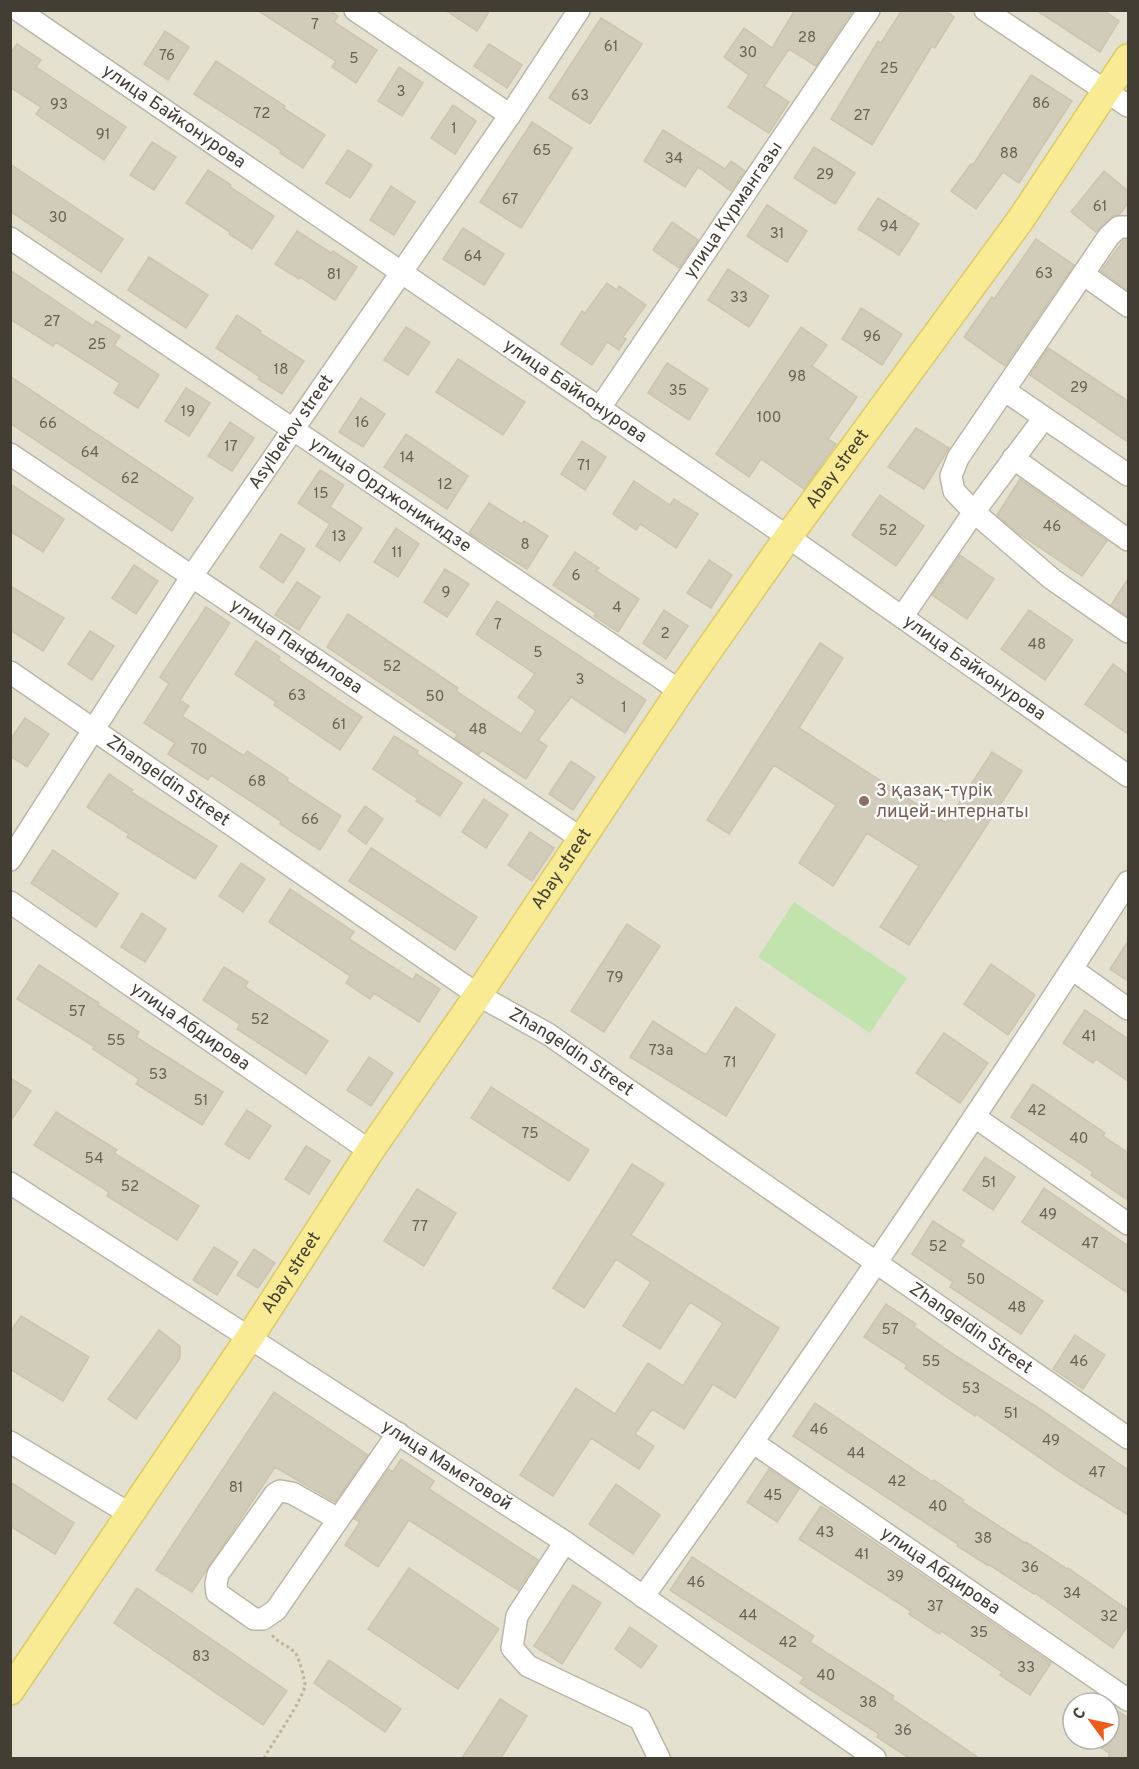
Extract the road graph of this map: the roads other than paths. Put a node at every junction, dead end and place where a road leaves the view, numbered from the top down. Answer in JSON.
{"nodes":[{"id":1,"x":18,"y":10,"type":"edge"},
{"id":2,"x":355,"y":10,"type":"edge"},
{"id":3,"x":579,"y":10,"type":"edge"},
{"id":4,"x":869,"y":10,"type":"edge"},
{"id":5,"x":985,"y":10,"type":"edge"},
{"id":6,"x":1128,"y":58,"type":"edge"},
{"id":7,"x":1107,"y":90,"type":"junction"},
{"id":8,"x":1128,"y":106,"type":"edge"},
{"id":9,"x":510,"y":115,"type":"junction"},
{"id":10,"x":1128,"y":227,"type":"edge"},
{"id":11,"x":10,"y":238,"type":"edge"},
{"id":12,"x":400,"y":271,"type":"junction"},
{"id":13,"x":1083,"y":274,"type":"junction"},
{"id":14,"x":1128,"y":306,"type":"edge"},
{"id":15,"x":1004,"y":390,"type":"junction"},
{"id":16,"x":599,"y":409,"type":"junction"},
{"id":17,"x":1044,"y":417,"type":"junction"},
{"id":18,"x":292,"y":430,"type":"junction"},
{"id":19,"x":10,"y":454,"type":"edge"},
{"id":20,"x":1013,"y":458,"type":"junction"},
{"id":21,"x":1128,"y":475,"type":"edge"},
{"id":22,"x":974,"y":512,"type":"junction"},
{"id":23,"x":788,"y":537,"type":"junction"},
{"id":24,"x":1128,"y":540,"type":"edge"},
{"id":25,"x":192,"y":576,"type":"junction"},
{"id":26,"x":902,"y":616,"type":"junction"},
{"id":27,"x":1128,"y":632,"type":"edge"},
{"id":28,"x":10,"y":672,"type":"edge"},
{"id":29,"x":680,"y":691,"type":"junction"},
{"id":30,"x":95,"y":729,"type":"junction"},
{"id":31,"x":1128,"y":776,"type":"edge"},
{"id":32,"x":582,"y":839,"type":"junction"},
{"id":33,"x":10,"y":860,"type":"edge"},
{"id":34,"x":1128,"y":882,"type":"edge"},
{"id":35,"x":10,"y":902,"type":"edge"},
{"id":36,"x":1072,"y":969,"type":"junction"},
{"id":37,"x":478,"y":995,"type":"junction"},
{"id":38,"x":1128,"y":1009,"type":"edge"},
{"id":39,"x":975,"y":1117,"type":"junction"},
{"id":40,"x":370,"y":1151,"type":"junction"},
{"id":41,"x":10,"y":1183,"type":"edge"},
{"id":42,"x":1128,"y":1224,"type":"edge"},
{"id":43,"x":875,"y":1262,"type":"junction"},
{"id":44,"x":250,"y":1337,"type":"junction"},
{"id":45,"x":398,"y":1433,"type":"junction"},
{"id":46,"x":1128,"y":1438,"type":"edge"},
{"id":47,"x":10,"y":1442,"type":"edge"},
{"id":48,"x":754,"y":1443,"type":"junction"},
{"id":49,"x":130,"y":1514,"type":"junction"},
{"id":50,"x":338,"y":1519,"type":"junction"},
{"id":51,"x":565,"y":1542,"type":"junction"},
{"id":52,"x":643,"y":1597,"type":"junction"},
{"id":53,"x":10,"y":1692,"type":"edge"},
{"id":54,"x":1128,"y":1700,"type":"edge"},
{"id":55,"x":659,"y":1758,"type":"edge"},
{"id":56,"x":875,"y":1758,"type":"edge"}],
"edges":[{"from":1,"to":12,"type":"street","name":"улица Байконурова"},
{"from":2,"to":9,"type":"street"},
{"from":3,"to":9,"type":"street","name":"Asylbekov street"},
{"from":4,"to":16,"type":"street","name":"улица Курмангазы"},
{"from":5,"to":7,"type":"street"},
{"from":6,"to":7,"type":"main road","name":"Abay street"},
{"from":7,"to":8,"type":"street"},
{"from":7,"to":23,"type":"main road","name":"Abay street"},
{"from":9,"to":12,"type":"street","name":"Asylbekov street"},
{"from":10,"to":13,"type":"street"},
{"from":11,"to":18,"type":"street","name":"улица Орджоникидзе"},
{"from":12,"to":16,"type":"street","name":"улица Байконурова"},
{"from":12,"to":18,"type":"street","name":"Asylbekov street"},
{"from":13,"to":14,"type":"street"},
{"from":13,"to":15,"type":"street"},
{"from":15,"to":17,"type":"street"},
{"from":15,"to":22,"type":"street"},
{"from":16,"to":23,"type":"street","name":"улица Байконурова"},
{"from":17,"to":20,"type":"street"},
{"from":17,"to":21,"type":"street"},
{"from":18,"to":25,"type":"street","name":"Asylbekov street"},
{"from":18,"to":29,"type":"street","name":"улица Орджоникидзе"},
{"from":19,"to":25,"type":"street","name":"улица Панфилова"},
{"from":20,"to":22,"type":"street"},
{"from":20,"to":24,"type":"street"},
{"from":22,"to":26,"type":"street"},
{"from":22,"to":27,"type":"street"},
{"from":23,"to":26,"type":"street","name":"улица Байконурова"},
{"from":23,"to":29,"type":"main road","name":"Abay street"},
{"from":25,"to":30,"type":"street","name":"Asylbekov street"},
{"from":25,"to":32,"type":"street","name":"улица Панфилова"},
{"from":26,"to":31,"type":"street","name":"улица Байконурова"},
{"from":28,"to":30,"type":"street","name":"Zhangeldin Street"},
{"from":29,"to":32,"type":"main road","name":"Abay street"},
{"from":30,"to":33,"type":"street","name":"Asylbekov street"},
{"from":30,"to":37,"type":"street","name":"Zhangeldin Street"},
{"from":32,"to":37,"type":"main road","name":"Abay street"},
{"from":34,"to":36,"type":"street"},
{"from":35,"to":40,"type":"street","name":"улица Абдирова"},
{"from":36,"to":38,"type":"street"},
{"from":36,"to":39,"type":"street"},
{"from":37,"to":40,"type":"main road","name":"Abay street"},
{"from":37,"to":43,"type":"street","name":"Zhangeldin Street"},
{"from":39,"to":42,"type":"street"},
{"from":39,"to":43,"type":"street"},
{"from":40,"to":44,"type":"main road","name":"Abay street"},
{"from":41,"to":44,"type":"street","name":"улица Маметовой"},
{"from":43,"to":46,"type":"street","name":"Zhangeldin Street"},
{"from":43,"to":48,"type":"street"},
{"from":44,"to":45,"type":"street","name":"улица Маметовой"},
{"from":44,"to":49,"type":"main road","name":"Abay street"},
{"from":45,"to":50,"type":"street"},
{"from":45,"to":51,"type":"street","name":"улица Маметовой"},
{"from":47,"to":49,"type":"street"},
{"from":48,"to":52,"type":"street"},
{"from":48,"to":54,"type":"street","name":"улица Абдирова"},
{"from":49,"to":53,"type":"main road","name":"Abay street"},
{"from":50,"to":50,"type":"street"},
{"from":51,"to":52,"type":"street","name":"улица Маметовой"},
{"from":51,"to":55,"type":"street"},
{"from":52,"to":56,"type":"street","name":"улица Маметовой"}]}
